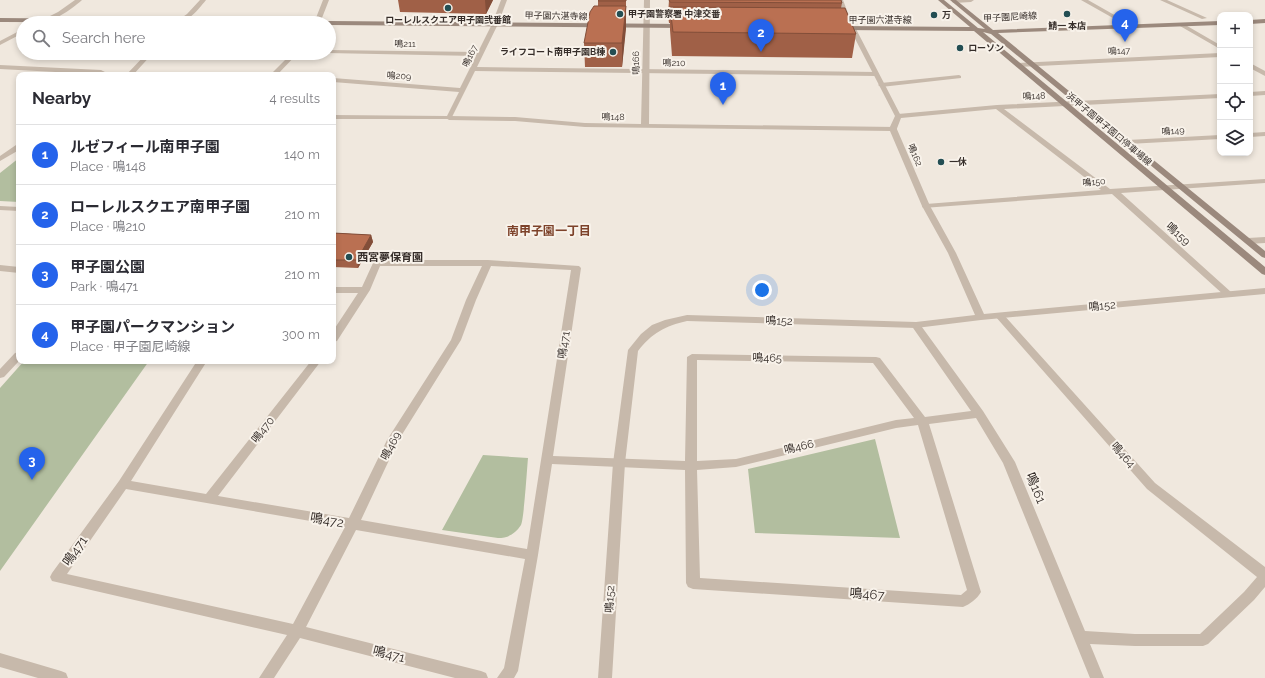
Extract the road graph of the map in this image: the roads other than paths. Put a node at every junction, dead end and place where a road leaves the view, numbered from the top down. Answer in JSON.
{"nodes":[{"id":1,"x":79,"y":0,"type":"edge"},
{"id":2,"x":203,"y":0,"type":"edge"},
{"id":3,"x":326,"y":0,"type":"edge"},
{"id":4,"x":504,"y":0,"type":"edge"},
{"id":5,"x":647,"y":0,"type":"edge"},
{"id":6,"x":840,"y":0,"type":"edge"},
{"id":7,"x":941,"y":0,"type":"edge"},
{"id":8,"x":953,"y":0,"type":"edge"},
{"id":9,"x":972,"y":0,"type":"edge"},
{"id":10,"x":1084,"y":0,"type":"edge"},
{"id":11,"x":1163,"y":0,"type":"edge"},
{"id":12,"x":1265,"y":15,"type":"edge"},
{"id":13,"x":54,"y":16,"type":"edge"},
{"id":14,"x":187,"y":16,"type":"edge"},
{"id":15,"x":319,"y":16,"type":"edge"},
{"id":16,"x":1253,"y":16,"type":"edge"},
{"id":17,"x":1217,"y":17,"type":"edge"},
{"id":18,"x":1204,"y":18,"type":"junction"},
{"id":19,"x":0,"y":20,"type":"edge"},
{"id":20,"x":16,"y":21,"type":"edge"},
{"id":21,"x":1122,"y":21,"type":"junction"},
{"id":22,"x":1265,"y":21,"type":"edge"},
{"id":23,"x":1253,"y":22,"type":"edge"},
{"id":24,"x":336,"y":23,"type":"edge"},
{"id":25,"x":1217,"y":23,"type":"edge"},
{"id":26,"x":494,"y":24,"type":"junction"},
{"id":27,"x":1182,"y":25,"type":"junction"},
{"id":28,"x":645,"y":26,"type":"junction"},
{"id":29,"x":693,"y":26,"type":"edge"},
{"id":30,"x":837,"y":28,"type":"edge"},
{"id":31,"x":853,"y":29,"type":"junction"},
{"id":32,"x":975,"y":29,"type":"junction"},
{"id":33,"x":988,"y":29,"type":"junction"},
{"id":34,"x":16,"y":35,"type":"edge"},
{"id":35,"x":0,"y":43,"type":"edge"},
{"id":36,"x":1217,"y":45,"type":"edge"},
{"id":37,"x":336,"y":52,"type":"edge"},
{"id":38,"x":480,"y":54,"type":"junction"},
{"id":39,"x":1217,"y":55,"type":"edge"},
{"id":40,"x":143,"y":60,"type":"edge"},
{"id":41,"x":288,"y":60,"type":"edge"},
{"id":42,"x":1018,"y":65,"type":"junction"},
{"id":43,"x":1032,"y":65,"type":"junction"},
{"id":44,"x":1253,"y":67,"type":"edge"},
{"id":45,"x":1,"y":68,"type":"edge"},
{"id":46,"x":473,"y":69,"type":"junction"},
{"id":47,"x":101,"y":72,"type":"edge"},
{"id":48,"x":132,"y":72,"type":"edge"},
{"id":49,"x":276,"y":72,"type":"edge"},
{"id":50,"x":646,"y":72,"type":"junction"},
{"id":51,"x":876,"y":74,"type":"junction"},
{"id":52,"x":1265,"y":74,"type":"edge"},
{"id":53,"x":959,"y":77,"type":"dead end"},
{"id":54,"x":336,"y":80,"type":"edge"},
{"id":55,"x":881,"y":85,"type":"junction"},
{"id":56,"x":463,"y":90,"type":"junction"},
{"id":57,"x":1265,"y":93,"type":"edge"},
{"id":58,"x":1253,"y":94,"type":"edge"},
{"id":59,"x":1217,"y":96,"type":"edge"},
{"id":60,"x":1078,"y":103,"type":"junction"},
{"id":61,"x":1063,"y":104,"type":"junction"},
{"id":62,"x":998,"y":107,"type":"junction"},
{"id":63,"x":898,"y":116,"type":"junction"},
{"id":64,"x":336,"y":117,"type":"edge"},
{"id":65,"x":449,"y":118,"type":"junction"},
{"id":66,"x":645,"y":126,"type":"junction"},
{"id":67,"x":893,"y":129,"type":"junction"},
{"id":68,"x":1265,"y":134,"type":"edge"},
{"id":69,"x":1253,"y":135,"type":"edge"},
{"id":70,"x":1217,"y":137,"type":"edge"},
{"id":71,"x":1128,"y":142,"type":"junction"},
{"id":72,"x":16,"y":149,"type":"edge"},
{"id":73,"x":16,"y":155,"type":"edge"},
{"id":74,"x":4,"y":157,"type":"edge"},
{"id":75,"x":1265,"y":181,"type":"edge"},
{"id":76,"x":1183,"y":187,"type":"junction"},
{"id":77,"x":1164,"y":188,"type":"junction"},
{"id":78,"x":1111,"y":191,"type":"junction"},
{"id":79,"x":926,"y":206,"type":"junction"},
{"id":80,"x":0,"y":208,"type":"edge"},
{"id":81,"x":16,"y":209,"type":"edge"},
{"id":82,"x":1265,"y":240,"type":"edge"},
{"id":83,"x":1248,"y":241,"type":"junction"},
{"id":84,"x":1265,"y":255,"type":"edge"},
{"id":85,"x":488,"y":263,"type":"junction"},
{"id":86,"x":0,"y":268,"type":"edge"},
{"id":87,"x":16,"y":270,"type":"edge"},
{"id":88,"x":1265,"y":272,"type":"edge"},
{"id":89,"x":336,"y":290,"type":"edge"},
{"id":90,"x":365,"y":290,"type":"junction"},
{"id":91,"x":1265,"y":291,"type":"edge"},
{"id":92,"x":1228,"y":294,"type":"junction"},
{"id":93,"x":1000,"y":316,"type":"junction"},
{"id":94,"x":981,"y":317,"type":"junction"},
{"id":95,"x":916,"y":325,"type":"junction"},
{"id":96,"x":336,"y":334,"type":"edge"},
{"id":97,"x":16,"y":358,"type":"edge"},
{"id":98,"x":0,"y":361,"type":"edge"},
{"id":99,"x":200,"y":364,"type":"edge"},
{"id":100,"x":314,"y":364,"type":"edge"},
{"id":101,"x":0,"y":375,"type":"edge"},
{"id":102,"x":979,"y":414,"type":"junction"},
{"id":103,"x":922,"y":420,"type":"junction"},
{"id":104,"x":546,"y":460,"type":"junction"},
{"id":105,"x":618,"y":463,"type":"junction"},
{"id":106,"x":691,"y":466,"type":"junction"},
{"id":107,"x":122,"y":484,"type":"junction"},
{"id":108,"x":210,"y":498,"type":"junction"},
{"id":109,"x":353,"y":524,"type":"junction"},
{"id":110,"x":532,"y":555,"type":"junction"},
{"id":111,"x":1265,"y":576,"type":"edge"},
{"id":112,"x":297,"y":631,"type":"junction"},
{"id":113,"x":1081,"y":637,"type":"junction"},
{"id":114,"x":0,"y":660,"type":"edge"},
{"id":115,"x":61,"y":678,"type":"edge"},
{"id":116,"x":266,"y":678,"type":"edge"},
{"id":117,"x":481,"y":678,"type":"edge"},
{"id":118,"x":504,"y":678,"type":"edge"},
{"id":119,"x":605,"y":678,"type":"edge"},
{"id":120,"x":1097,"y":678,"type":"edge"}],
"edges":[{"from":1,"to":13,"type":"street"},
{"from":2,"to":14,"type":"street"},
{"from":3,"to":15,"type":"street"},
{"from":4,"to":26,"type":"street","name":"鳴167"},
{"from":5,"to":28,"type":"street","name":"鳴166"},
{"from":6,"to":31,"type":"street"},
{"from":7,"to":32,"type":"main road","name":"浜甲子園甲子園口停車場線"},
{"from":8,"to":9,"type":"street"},
{"from":8,"to":33,"type":"main road","name":"浜甲子園甲子園口停車場線"},
{"from":10,"to":21,"type":"street"},
{"from":11,"to":18,"type":"street"},
{"from":12,"to":16,"type":"main road"},
{"from":17,"to":18,"type":"main road","name":"甲子園尼崎線"},
{"from":18,"to":21,"type":"main road","name":"甲子園尼崎線"},
{"from":19,"to":20,"type":"main road"},
{"from":21,"to":33,"type":"main road","name":"甲子園尼崎線"},
{"from":22,"to":23,"type":"main road"},
{"from":24,"to":26,"type":"main road","name":"甲子園六湛寺線"},
{"from":25,"to":27,"type":"main road","name":"甲子園尼崎線"},
{"from":26,"to":28,"type":"main road","name":"甲子園六湛寺線"},
{"from":26,"to":38,"type":"street","name":"鳴167"},
{"from":27,"to":33,"type":"main road","name":"甲子園尼崎線"},
{"from":27,"to":36,"type":"street"},
{"from":28,"to":29,"type":"main road","name":"甲子園六湛寺線"},
{"from":28,"to":50,"type":"street","name":"鳴166"},
{"from":30,"to":31,"type":"main road","name":"甲子園六湛寺線"},
{"from":31,"to":32,"type":"main road","name":"甲子園六湛寺線"},
{"from":31,"to":51,"type":"street"},
{"from":32,"to":33,"type":"main road","name":"甲子園尼崎線"},
{"from":32,"to":42,"type":"main road","name":"浜甲子園甲子園口停車場線"},
{"from":33,"to":43,"type":"main road","name":"浜甲子園甲子園口停車場線"},
{"from":34,"to":35,"type":"street"},
{"from":37,"to":38,"type":"street","name":"鳴211"},
{"from":38,"to":46,"type":"street","name":"鳴167"},
{"from":39,"to":43,"type":"street","name":"鳴147"},
{"from":40,"to":48,"type":"street"},
{"from":41,"to":49,"type":"street"},
{"from":42,"to":43,"type":"street","name":"鳴147"},
{"from":42,"to":61,"type":"main road","name":"浜甲子園甲子園口停車場線"},
{"from":43,"to":60,"type":"main road","name":"浜甲子園甲子園口停車場線"},
{"from":44,"to":52,"type":"street"},
{"from":45,"to":47,"type":"street"},
{"from":46,"to":50,"type":"street","name":"鳴210"},
{"from":46,"to":56,"type":"street","name":"鳴167"},
{"from":50,"to":51,"type":"street","name":"鳴210"},
{"from":50,"to":66,"type":"street","name":"鳴166"},
{"from":51,"to":55,"type":"street"},
{"from":53,"to":55,"type":"street"},
{"from":54,"to":56,"type":"street","name":"鳴209"},
{"from":55,"to":63,"type":"street"},
{"from":56,"to":65,"type":"street","name":"鳴167"},
{"from":57,"to":58,"type":"street"},
{"from":59,"to":60,"type":"street","name":"鳴148"},
{"from":60,"to":61,"type":"street","name":"鳴148"},
{"from":60,"to":71,"type":"main road","name":"浜甲子園甲子園口停車場線"},
{"from":61,"to":62,"type":"street","name":"鳴148"},
{"from":61,"to":77,"type":"main road","name":"浜甲子園甲子園口停車場線"},
{"from":62,"to":63,"type":"street","name":"鳴148"},
{"from":62,"to":78,"type":"street","name":"鳴159"},
{"from":63,"to":67,"type":"street"},
{"from":64,"to":65,"type":"street","name":"鳴148"},
{"from":65,"to":66,"type":"street","name":"鳴148"},
{"from":66,"to":67,"type":"street","name":"鳴148"},
{"from":67,"to":79,"type":"street","name":"鳴162"},
{"from":68,"to":69,"type":"street"},
{"from":70,"to":71,"type":"street","name":"鳴149"},
{"from":71,"to":76,"type":"main road","name":"浜甲子園甲子園口停車場線"},
{"from":72,"to":74,"type":"street"},
{"from":73,"to":74,"type":"street"},
{"from":75,"to":76,"type":"street","name":"鳴150"},
{"from":76,"to":77,"type":"street","name":"鳴150"},
{"from":76,"to":83,"type":"main road","name":"浜甲子園甲子園口停車場線"},
{"from":77,"to":78,"type":"street","name":"鳴150"},
{"from":77,"to":88,"type":"main road","name":"浜甲子園甲子園口停車場線"},
{"from":78,"to":79,"type":"street","name":"鳴150"},
{"from":78,"to":92,"type":"street","name":"鳴159"},
{"from":79,"to":94,"type":"street","name":"鳴162"},
{"from":80,"to":81,"type":"street"},
{"from":82,"to":83,"type":"street"},
{"from":83,"to":84,"type":"main road","name":"浜甲子園甲子園口停車場線"},
{"from":85,"to":90,"type":"street","name":"鳴471"},
{"from":85,"to":104,"type":"street","name":"鳴471"},
{"from":85,"to":109,"type":"street","name":"鳴469"},
{"from":86,"to":87,"type":"street"},
{"from":89,"to":90,"type":"street"},
{"from":90,"to":96,"type":"street"},
{"from":91,"to":92,"type":"street","name":"鳴152"},
{"from":92,"to":93,"type":"street","name":"鳴152"},
{"from":93,"to":94,"type":"street","name":"鳴152"},
{"from":93,"to":111,"type":"street","name":"鳴464"},
{"from":94,"to":95,"type":"street","name":"鳴152"},
{"from":95,"to":102,"type":"street","name":"鳴161"},
{"from":95,"to":105,"type":"street","name":"鳴152"},
{"from":97,"to":98,"type":"street"},
{"from":97,"to":101,"type":"street"},
{"from":99,"to":107,"type":"street","name":"鳴471"},
{"from":100,"to":108,"type":"street","name":"鳴470"},
{"from":102,"to":103,"type":"street","name":"鳴466"},
{"from":102,"to":113,"type":"street","name":"鳴161"},
{"from":103,"to":106,"type":"street","name":"鳴466"},
{"from":103,"to":106,"type":"street","name":"鳴465"},
{"from":103,"to":106,"type":"street","name":"鳴467"},
{"from":104,"to":105,"type":"street"},
{"from":104,"to":110,"type":"street","name":"鳴471"},
{"from":105,"to":106,"type":"street","name":"鳴466"},
{"from":105,"to":119,"type":"street","name":"鳴152"},
{"from":107,"to":108,"type":"street","name":"鳴472"},
{"from":107,"to":112,"type":"street","name":"鳴471"},
{"from":108,"to":109,"type":"street","name":"鳴472"},
{"from":109,"to":110,"type":"street","name":"鳴472"},
{"from":109,"to":112,"type":"street","name":"鳴469"},
{"from":110,"to":118,"type":"street","name":"鳴471"},
{"from":111,"to":113,"type":"street","name":"鳴464"},
{"from":112,"to":116,"type":"street"},
{"from":112,"to":117,"type":"street","name":"鳴471"},
{"from":113,"to":120,"type":"street","name":"鳴161"},
{"from":114,"to":115,"type":"street"}]}
